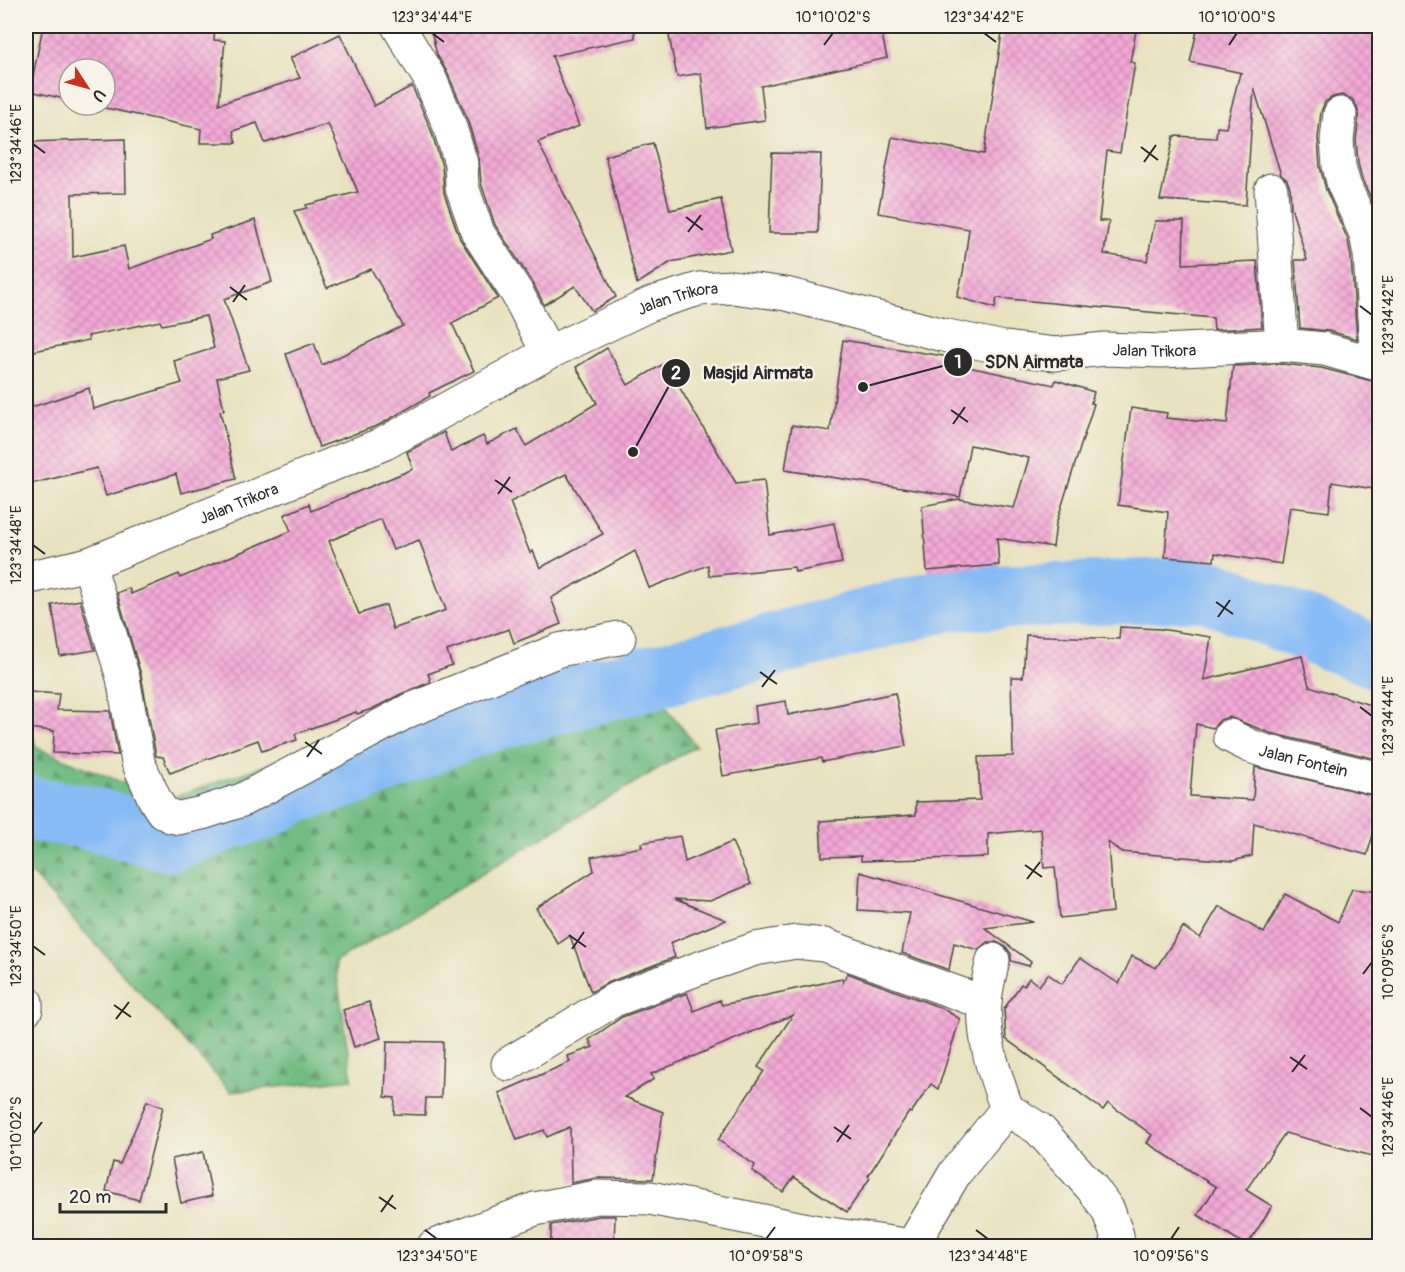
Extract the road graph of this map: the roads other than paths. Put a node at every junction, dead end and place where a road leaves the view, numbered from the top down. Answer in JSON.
{"nodes":[{"id":1,"x":398,"y":26,"type":"edge"},
{"id":2,"x":1340,"y":114,"type":"dead end"},
{"id":3,"x":1271,"y":190,"type":"dead end"},
{"id":4,"x":1282,"y":345,"type":"junction"},
{"id":5,"x":548,"y":353,"type":"junction"},
{"id":6,"x":1378,"y":364,"type":"edge"},
{"id":7,"x":88,"y":564,"type":"junction"},
{"id":8,"x":26,"y":578,"type":"edge"},
{"id":9,"x":619,"y":638,"type":"dead end"},
{"id":10,"x":1230,"y":736,"type":"dead end"},
{"id":11,"x":1380,"y":779,"type":"edge"},
{"id":12,"x":993,"y":960,"type":"dead end"},
{"id":13,"x":26,"y":1002,"type":"edge"},
{"id":14,"x":985,"y":1003,"type":"junction"},
{"id":15,"x":26,"y":1009,"type":"edge"},
{"id":16,"x":508,"y":1064,"type":"dead end"},
{"id":17,"x":1007,"y":1109,"type":"junction"},
{"id":18,"x":434,"y":1246,"type":"edge"},
{"id":19,"x":912,"y":1246,"type":"edge"},
{"id":20,"x":1118,"y":1246,"type":"edge"}],
"edges":[{"from":1,"to":5,"type":"street"},
{"from":2,"to":6,"type":"street"},
{"from":3,"to":4,"type":"street"},
{"from":4,"to":5,"type":"street","name":"Jalan Trikora"},
{"from":4,"to":6,"type":"street","name":"Jalan Trikora"},
{"from":5,"to":7,"type":"street","name":"Jalan Trikora"},
{"from":7,"to":8,"type":"street","name":"Jalan Trikora"},
{"from":7,"to":9,"type":"street"},
{"from":10,"to":11,"type":"street","name":"Jalan Fontein"},
{"from":12,"to":14,"type":"street"},
{"from":13,"to":15,"type":"street"},
{"from":14,"to":16,"type":"street"},
{"from":14,"to":17,"type":"street"},
{"from":17,"to":19,"type":"street"},
{"from":17,"to":20,"type":"street"},
{"from":18,"to":19,"type":"street"}]}
